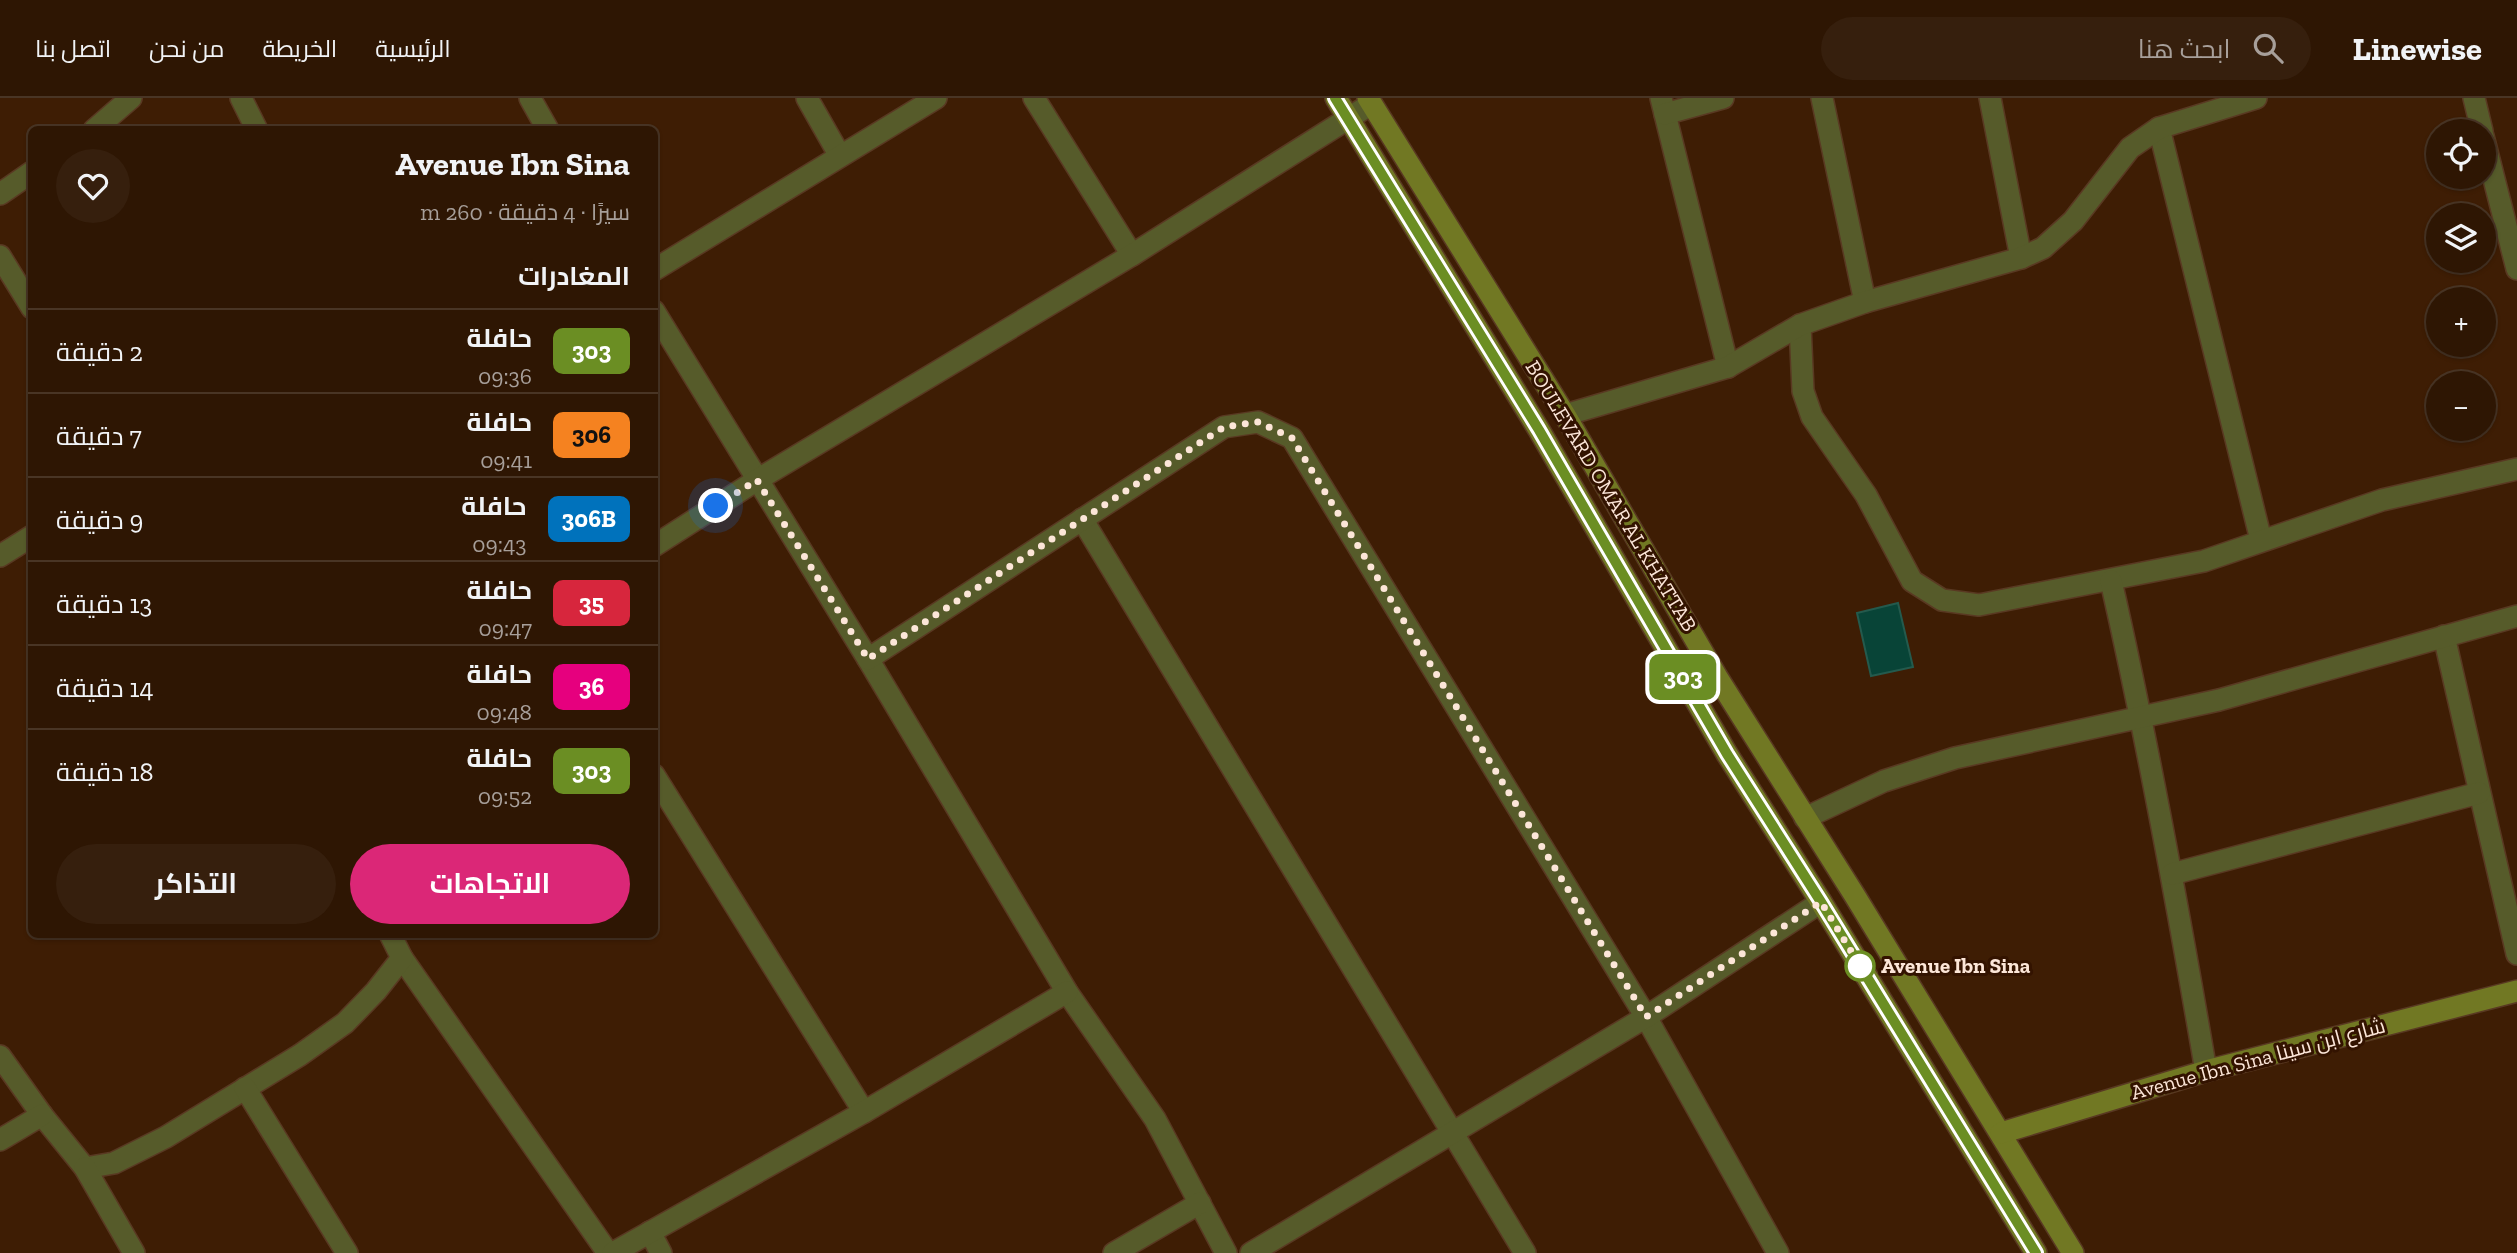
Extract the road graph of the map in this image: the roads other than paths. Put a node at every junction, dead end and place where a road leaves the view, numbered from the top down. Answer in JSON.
{"nodes":[{"id":1,"x":131,"y":98,"type":"edge"},
{"id":2,"x":241,"y":98,"type":"edge"},
{"id":3,"x":530,"y":98,"type":"edge"},
{"id":4,"x":807,"y":98,"type":"edge"},
{"id":5,"x":936,"y":98,"type":"edge"},
{"id":6,"x":1034,"y":98,"type":"edge"},
{"id":7,"x":1336,"y":98,"type":"edge"},
{"id":8,"x":1723,"y":98,"type":"edge"},
{"id":9,"x":1822,"y":98,"type":"edge"},
{"id":10,"x":1990,"y":98,"type":"edge"},
{"id":11,"x":2256,"y":98,"type":"edge"},
{"id":12,"x":2474,"y":98,"type":"edge"},
{"id":13,"x":1369,"y":101,"type":"edge"},
{"id":14,"x":1663,"y":106,"type":"edge"},
{"id":15,"x":1347,"y":118,"type":"junction"},
{"id":16,"x":2479,"y":119,"type":"edge"},
{"id":17,"x":99,"y":126,"type":"edge"},
{"id":18,"x":255,"y":126,"type":"edge"},
{"id":19,"x":546,"y":126,"type":"edge"},
{"id":20,"x":2159,"y":128,"type":"junction"},
{"id":21,"x":841,"y":156,"type":"junction"},
{"id":22,"x":2496,"y":170,"type":"edge"},
{"id":23,"x":28,"y":175,"type":"edge"},
{"id":24,"x":0,"y":194,"type":"edge"},
{"id":25,"x":2510,"y":209,"type":"edge"},
{"id":26,"x":1132,"y":255,"type":"junction"},
{"id":27,"x":0,"y":256,"type":"edge"},
{"id":28,"x":2021,"y":258,"type":"junction"},
{"id":29,"x":658,"y":268,"type":"edge"},
{"id":30,"x":2517,"y":269,"type":"edge"},
{"id":31,"x":28,"y":302,"type":"edge"},
{"id":32,"x":1865,"y":302,"type":"junction"},
{"id":33,"x":658,"y":324,"type":"edge"},
{"id":34,"x":1800,"y":326,"type":"junction"},
{"id":35,"x":1728,"y":367,"type":"junction"},
{"id":36,"x":1565,"y":415,"type":"junction"},
{"id":37,"x":2517,"y":469,"type":"edge"},
{"id":38,"x":757,"y":480,"type":"junction"},
{"id":39,"x":1082,"y":519,"type":"junction"},
{"id":40,"x":28,"y":538,"type":"edge"},
{"id":41,"x":2261,"y":540,"type":"junction"},
{"id":42,"x":658,"y":543,"type":"edge"},
{"id":43,"x":0,"y":556,"type":"edge"},
{"id":44,"x":2111,"y":581,"type":"junction"},
{"id":45,"x":2517,"y":615,"type":"edge"},
{"id":46,"x":2444,"y":636,"type":"junction"},
{"id":47,"x":868,"y":659,"type":"junction"},
{"id":48,"x":2142,"y":717,"type":"junction"},
{"id":49,"x":658,"y":781,"type":"edge"},
{"id":50,"x":2479,"y":793,"type":"junction"},
{"id":51,"x":1805,"y":818,"type":"junction"},
{"id":52,"x":2172,"y":874,"type":"junction"},
{"id":53,"x":1821,"y":902,"type":"junction"},
{"id":54,"x":392,"y":938,"type":"edge"},
{"id":55,"x":2517,"y":954,"type":"edge"},
{"id":56,"x":402,"y":958,"type":"junction"},
{"id":57,"x":2517,"y":991,"type":"edge"},
{"id":58,"x":1068,"y":992,"type":"junction"},
{"id":59,"x":1646,"y":1017,"type":"junction"},
{"id":60,"x":0,"y":1056,"type":"edge"},
{"id":61,"x":2206,"y":1071,"type":"junction"},
{"id":62,"x":245,"y":1088,"type":"junction"},
{"id":63,"x":864,"y":1112,"type":"junction"},
{"id":64,"x":42,"y":1115,"type":"junction"},
{"id":65,"x":1452,"y":1133,"type":"junction"},
{"id":66,"x":2001,"y":1133,"type":"junction"},
{"id":67,"x":0,"y":1140,"type":"edge"},
{"id":68,"x":85,"y":1168,"type":"junction"},
{"id":69,"x":1200,"y":1203,"type":"junction"},
{"id":70,"x":649,"y":1232,"type":"junction"},
{"id":71,"x":134,"y":1253,"type":"edge"},
{"id":72,"x":347,"y":1253,"type":"edge"},
{"id":73,"x":610,"y":1253,"type":"edge"},
{"id":74,"x":661,"y":1253,"type":"edge"},
{"id":75,"x":1114,"y":1253,"type":"edge"},
{"id":76,"x":1226,"y":1253,"type":"edge"},
{"id":77,"x":1251,"y":1253,"type":"edge"},
{"id":78,"x":1525,"y":1253,"type":"edge"},
{"id":79,"x":1778,"y":1253,"type":"edge"},
{"id":80,"x":2036,"y":1253,"type":"edge"},
{"id":81,"x":2073,"y":1253,"type":"edge"}],
"edges":[{"from":1,"to":17,"type":"street"},
{"from":2,"to":18,"type":"street"},
{"from":3,"to":19,"type":"street"},
{"from":4,"to":21,"type":"street"},
{"from":5,"to":21,"type":"street"},
{"from":6,"to":26,"type":"street"},
{"from":7,"to":15,"type":"street","name":"BOULEVARD OMAR AL KHATTAB"},
{"from":8,"to":14,"type":"street"},
{"from":9,"to":32,"type":"street"},
{"from":10,"to":28,"type":"street"},
{"from":11,"to":20,"type":"street"},
{"from":12,"to":16,"type":"street"},
{"from":13,"to":15,"type":"street"},
{"from":13,"to":36,"type":"street","name":"BOULEVARD OMAR AL KHATTAB"},
{"from":14,"to":35,"type":"street"},
{"from":15,"to":26,"type":"street"},
{"from":15,"to":53,"type":"street","name":"BOULEVARD OMAR AL KHATTAB"},
{"from":20,"to":28,"type":"street"},
{"from":20,"to":41,"type":"street"},
{"from":21,"to":29,"type":"street"},
{"from":22,"to":25,"type":"street"},
{"from":23,"to":24,"type":"street"},
{"from":25,"to":30,"type":"street"},
{"from":26,"to":38,"type":"street"},
{"from":27,"to":31,"type":"street"},
{"from":28,"to":32,"type":"street"},
{"from":32,"to":34,"type":"street"},
{"from":33,"to":38,"type":"street"},
{"from":34,"to":35,"type":"street"},
{"from":34,"to":44,"type":"street"},
{"from":35,"to":36,"type":"street"},
{"from":36,"to":51,"type":"street","name":"BOULEVARD OMAR AL KHATTAB"},
{"from":37,"to":41,"type":"street"},
{"from":38,"to":42,"type":"street"},
{"from":38,"to":47,"type":"street"},
{"from":39,"to":47,"type":"street"},
{"from":39,"to":59,"type":"street"},
{"from":39,"to":65,"type":"street"},
{"from":40,"to":43,"type":"street"},
{"from":41,"to":44,"type":"street"},
{"from":44,"to":48,"type":"street"},
{"from":45,"to":46,"type":"street"},
{"from":46,"to":48,"type":"street"},
{"from":46,"to":50,"type":"street"},
{"from":47,"to":58,"type":"street"},
{"from":48,"to":51,"type":"street"},
{"from":48,"to":52,"type":"street"},
{"from":49,"to":63,"type":"street"},
{"from":50,"to":52,"type":"street"},
{"from":50,"to":55,"type":"street"},
{"from":51,"to":66,"type":"street","name":"BOULEVARD OMAR AL KHATTAB"},
{"from":52,"to":61,"type":"street"},
{"from":53,"to":59,"type":"street"},
{"from":53,"to":80,"type":"street","name":"BOULEVARD OMAR AL KHATTAB"},
{"from":54,"to":56,"type":"street"},
{"from":56,"to":62,"type":"street"},
{"from":56,"to":73,"type":"street"},
{"from":57,"to":61,"type":"street","name":"Avenue Ibn Sina شارع ابن سينا"},
{"from":58,"to":63,"type":"street"},
{"from":58,"to":69,"type":"street"},
{"from":59,"to":65,"type":"street"},
{"from":59,"to":79,"type":"street"},
{"from":60,"to":64,"type":"street"},
{"from":61,"to":66,"type":"street","name":"Avenue Ibn Sina شارع ابن سينا"},
{"from":62,"to":68,"type":"street"},
{"from":62,"to":72,"type":"street"},
{"from":63,"to":70,"type":"street"},
{"from":64,"to":67,"type":"street"},
{"from":64,"to":68,"type":"street"},
{"from":65,"to":77,"type":"street"},
{"from":65,"to":78,"type":"street"},
{"from":66,"to":81,"type":"street","name":"BOULEVARD OMAR AL KHATTAB"},
{"from":68,"to":71,"type":"street"},
{"from":69,"to":75,"type":"street"},
{"from":69,"to":76,"type":"street"},
{"from":70,"to":73,"type":"street"},
{"from":70,"to":74,"type":"street"}]}
